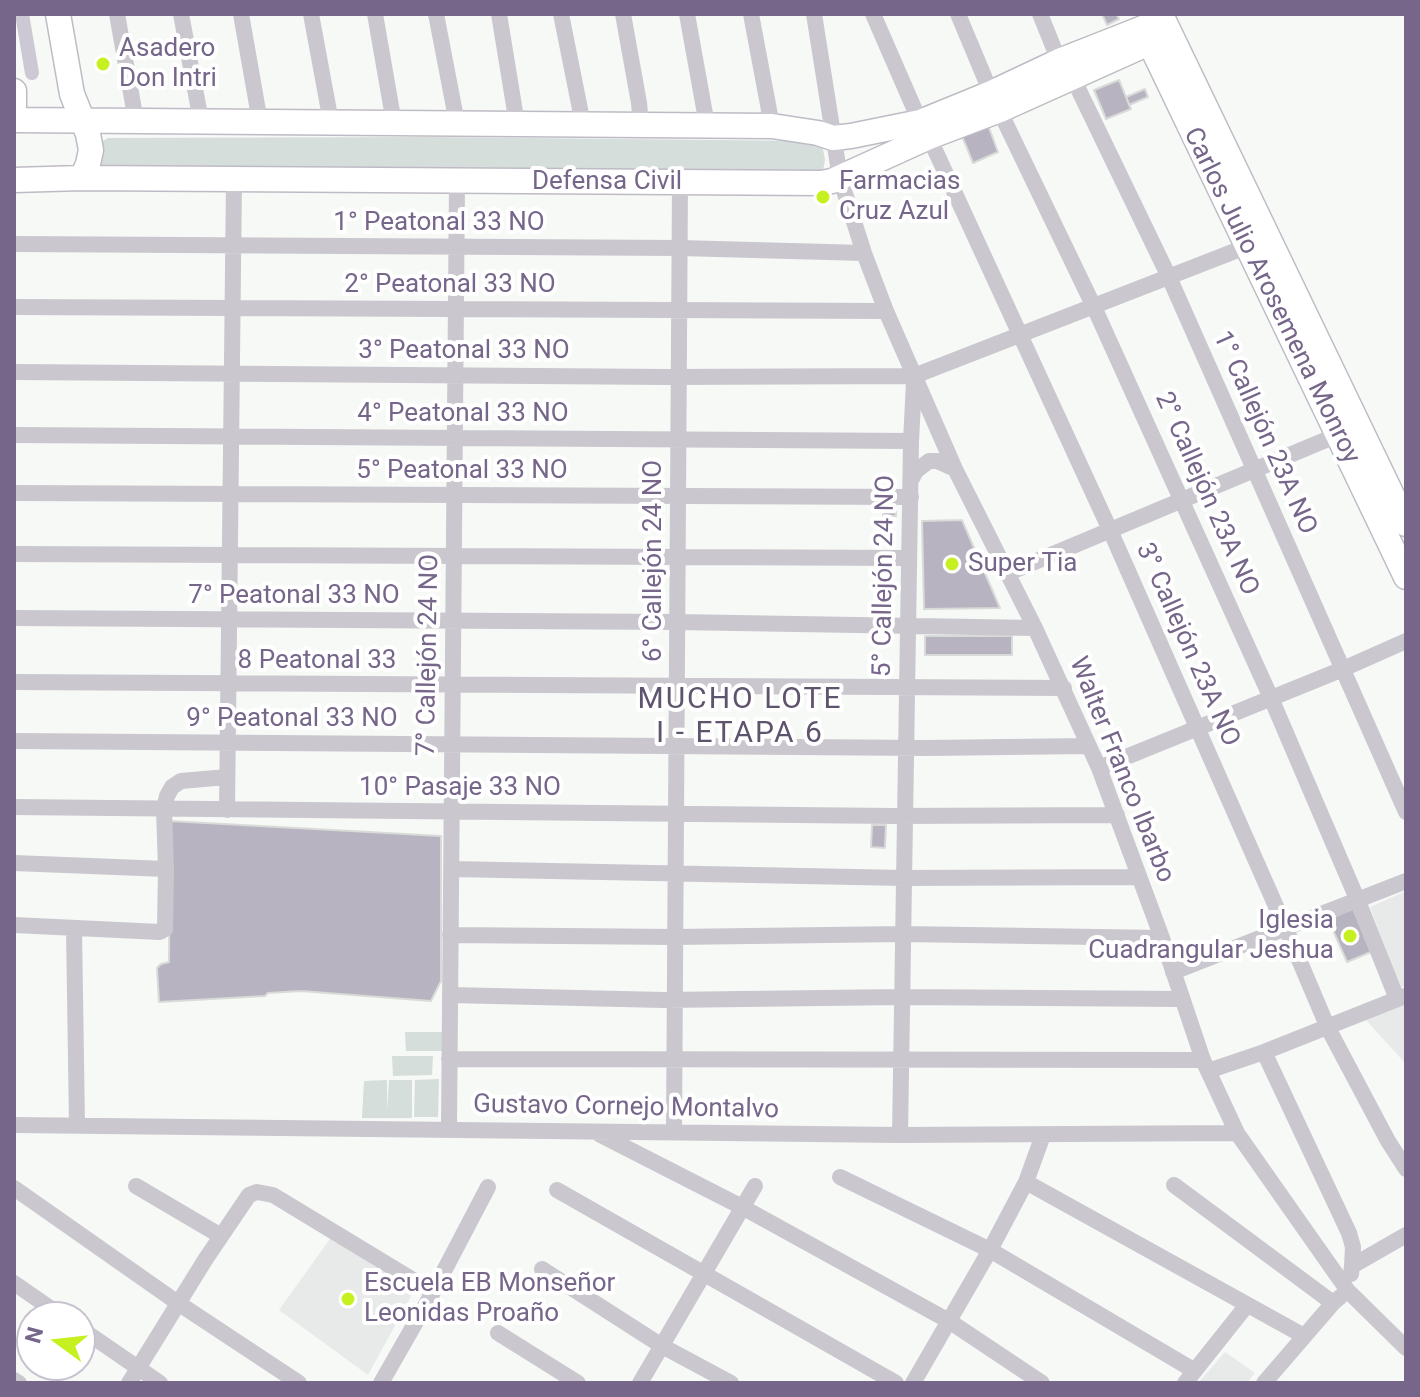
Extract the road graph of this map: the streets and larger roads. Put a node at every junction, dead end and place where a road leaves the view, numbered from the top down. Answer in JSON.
{"nodes":[{"id":1,"x":58,"y":14,"type":"edge"},
{"id":2,"x":117,"y":14,"type":"edge"},
{"id":3,"x":181,"y":14,"type":"edge"},
{"id":4,"x":241,"y":14,"type":"edge"},
{"id":5,"x":311,"y":14,"type":"edge"},
{"id":6,"x":375,"y":14,"type":"edge"},
{"id":7,"x":436,"y":14,"type":"edge"},
{"id":8,"x":499,"y":14,"type":"edge"},
{"id":9,"x":561,"y":14,"type":"edge"},
{"id":10,"x":623,"y":14,"type":"edge"},
{"id":11,"x":687,"y":14,"type":"edge"},
{"id":12,"x":751,"y":14,"type":"edge"},
{"id":13,"x":814,"y":14,"type":"edge"},
{"id":14,"x":873,"y":14,"type":"edge"},
{"id":15,"x":958,"y":14,"type":"edge"},
{"id":16,"x":1040,"y":14,"type":"edge"},
{"id":17,"x":1154,"y":25,"type":"edge"},
{"id":18,"x":1066,"y":69,"type":"junction"},
{"id":19,"x":14,"y":91,"type":"edge"},
{"id":20,"x":996,"y":102,"type":"junction"},
{"id":21,"x":14,"y":119,"type":"edge"},
{"id":22,"x":83,"y":119,"type":"junction"},
{"id":23,"x":136,"y":121,"type":"junction"},
{"id":24,"x":201,"y":121,"type":"junction"},
{"id":25,"x":260,"y":122,"type":"junction"},
{"id":26,"x":331,"y":122,"type":"junction"},
{"id":27,"x":394,"y":123,"type":"junction"},
{"id":28,"x":457,"y":123,"type":"junction"},
{"id":29,"x":517,"y":124,"type":"junction"},
{"id":30,"x":583,"y":124,"type":"junction"},
{"id":31,"x":641,"y":125,"type":"junction"},
{"id":32,"x":707,"y":125,"type":"junction"},
{"id":33,"x":772,"y":126,"type":"junction"},
{"id":34,"x":924,"y":130,"type":"junction"},
{"id":35,"x":833,"y":138,"type":"junction"},
{"id":36,"x":82,"y":178,"type":"junction"},
{"id":37,"x":840,"y":178,"type":"junction"},
{"id":38,"x":234,"y":179,"type":"junction"},
{"id":39,"x":14,"y":180,"type":"edge"},
{"id":40,"x":457,"y":181,"type":"junction"},
{"id":41,"x":680,"y":183,"type":"junction"},
{"id":42,"x":14,"y":244,"type":"edge"},
{"id":43,"x":234,"y":245,"type":"junction"},
{"id":44,"x":1248,"y":246,"type":"junction"},
{"id":45,"x":457,"y":247,"type":"junction"},
{"id":46,"x":680,"y":248,"type":"junction"},
{"id":47,"x":864,"y":253,"type":"junction"},
{"id":48,"x":1169,"y":277,"type":"junction"},
{"id":49,"x":14,"y":307,"type":"edge"},
{"id":50,"x":1094,"y":307,"type":"junction"},
{"id":51,"x":232,"y":308,"type":"junction"},
{"id":52,"x":456,"y":309,"type":"junction"},
{"id":53,"x":679,"y":310,"type":"junction"},
{"id":54,"x":886,"y":311,"type":"junction"},
{"id":55,"x":1020,"y":336,"type":"junction"},
{"id":56,"x":14,"y":372,"type":"edge"},
{"id":57,"x":231,"y":374,"type":"junction"},
{"id":58,"x":456,"y":375,"type":"junction"},
{"id":59,"x":914,"y":376,"type":"junction"},
{"id":60,"x":679,"y":377,"type":"junction"},
{"id":61,"x":1349,"y":430,"type":"junction"},
{"id":62,"x":14,"y":435,"type":"edge"},
{"id":63,"x":231,"y":436,"type":"junction"},
{"id":64,"x":455,"y":438,"type":"junction"},
{"id":65,"x":678,"y":440,"type":"junction"},
{"id":66,"x":911,"y":441,"type":"junction"},
{"id":67,"x":955,"y":469,"type":"junction"},
{"id":68,"x":1254,"y":469,"type":"junction"},
{"id":69,"x":911,"y":489,"type":"junction"},
{"id":70,"x":14,"y":493,"type":"edge"},
{"id":71,"x":230,"y":494,"type":"junction"},
{"id":72,"x":455,"y":495,"type":"junction"},
{"id":73,"x":678,"y":496,"type":"junction"},
{"id":74,"x":1183,"y":500,"type":"junction"},
{"id":75,"x":1406,"y":524,"type":"edge"},
{"id":76,"x":1110,"y":530,"type":"junction"},
{"id":77,"x":14,"y":554,"type":"edge"},
{"id":78,"x":230,"y":555,"type":"junction"},
{"id":79,"x":454,"y":556,"type":"junction"},
{"id":80,"x":677,"y":557,"type":"junction"},
{"id":81,"x":909,"y":558,"type":"junction"},
{"id":82,"x":1008,"y":573,"type":"junction"},
{"id":83,"x":1406,"y":577,"type":"edge"},
{"id":84,"x":14,"y":618,"type":"edge"},
{"id":85,"x":229,"y":619,"type":"junction"},
{"id":86,"x":453,"y":621,"type":"junction"},
{"id":87,"x":677,"y":622,"type":"junction"},
{"id":88,"x":909,"y":626,"type":"junction"},
{"id":89,"x":1035,"y":628,"type":"junction"},
{"id":90,"x":1406,"y":641,"type":"edge"},
{"id":91,"x":1343,"y":669,"type":"junction"},
{"id":92,"x":14,"y":682,"type":"edge"},
{"id":93,"x":228,"y":684,"type":"junction"},
{"id":94,"x":453,"y":685,"type":"junction"},
{"id":95,"x":677,"y":687,"type":"junction"},
{"id":96,"x":907,"y":688,"type":"junction"},
{"id":97,"x":1064,"y":688,"type":"junction"},
{"id":98,"x":1271,"y":698,"type":"junction"},
{"id":99,"x":1198,"y":728,"type":"junction"},
{"id":100,"x":14,"y":741,"type":"edge"},
{"id":101,"x":228,"y":743,"type":"junction"},
{"id":102,"x":452,"y":745,"type":"junction"},
{"id":103,"x":676,"y":746,"type":"junction"},
{"id":104,"x":1088,"y":746,"type":"junction"},
{"id":105,"x":906,"y":748,"type":"junction"},
{"id":106,"x":1099,"y":768,"type":"junction"},
{"id":107,"x":227,"y":777,"type":"junction"},
{"id":108,"x":14,"y":807,"type":"edge"},
{"id":109,"x":164,"y":809,"type":"junction"},
{"id":110,"x":227,"y":810,"type":"junction"},
{"id":111,"x":452,"y":812,"type":"junction"},
{"id":112,"x":1406,"y":812,"type":"edge"},
{"id":113,"x":676,"y":814,"type":"junction"},
{"id":114,"x":1117,"y":815,"type":"junction"},
{"id":115,"x":905,"y":816,"type":"junction"},
{"id":116,"x":14,"y":863,"type":"edge"},
{"id":117,"x":166,"y":869,"type":"junction"},
{"id":118,"x":451,"y":869,"type":"junction"},
{"id":119,"x":675,"y":873,"type":"junction"},
{"id":120,"x":1139,"y":877,"type":"junction"},
{"id":121,"x":904,"y":878,"type":"junction"},
{"id":122,"x":1406,"y":881,"type":"edge"},
{"id":123,"x":1358,"y":901,"type":"junction"},
{"id":124,"x":14,"y":925,"type":"edge"},
{"id":125,"x":74,"y":929,"type":"junction"},
{"id":126,"x":1286,"y":929,"type":"junction"},
{"id":127,"x":903,"y":934,"type":"junction"},
{"id":128,"x":450,"y":935,"type":"junction"},
{"id":129,"x":675,"y":937,"type":"junction"},
{"id":130,"x":1162,"y":938,"type":"junction"},
{"id":131,"x":1173,"y":972,"type":"junction"},
{"id":132,"x":450,"y":995,"type":"junction"},
{"id":133,"x":901,"y":997,"type":"junction"},
{"id":134,"x":1402,"y":998,"type":"edge"},
{"id":135,"x":1182,"y":999,"type":"junction"},
{"id":136,"x":674,"y":1000,"type":"junction"},
{"id":137,"x":1328,"y":1028,"type":"junction"},
{"id":138,"x":1264,"y":1052,"type":"junction"},
{"id":139,"x":449,"y":1059,"type":"junction"},
{"id":140,"x":674,"y":1059,"type":"junction"},
{"id":141,"x":901,"y":1060,"type":"junction"},
{"id":142,"x":1205,"y":1066,"type":"junction"},
{"id":143,"x":14,"y":1125,"type":"edge"},
{"id":144,"x":77,"y":1125,"type":"junction"},
{"id":145,"x":449,"y":1129,"type":"junction"},
{"id":146,"x":594,"y":1131,"type":"junction"},
{"id":147,"x":674,"y":1132,"type":"junction"},
{"id":148,"x":1237,"y":1133,"type":"junction"},
{"id":149,"x":900,"y":1135,"type":"junction"},
{"id":150,"x":1043,"y":1135,"type":"junction"},
{"id":151,"x":1406,"y":1169,"type":"edge"},
{"id":152,"x":840,"y":1177,"type":"dead end"},
{"id":153,"x":1026,"y":1182,"type":"junction"},
{"id":154,"x":1174,"y":1185,"type":"dead end"},
{"id":155,"x":136,"y":1186,"type":"dead end"},
{"id":156,"x":755,"y":1186,"type":"dead end"},
{"id":157,"x":488,"y":1187,"type":"dead end"},
{"id":158,"x":14,"y":1188,"type":"edge"},
{"id":159,"x":557,"y":1190,"type":"dead end"},
{"id":160,"x":742,"y":1207,"type":"junction"},
{"id":161,"x":1406,"y":1235,"type":"edge"},
{"id":162,"x":221,"y":1236,"type":"junction"},
{"id":163,"x":990,"y":1250,"type":"junction"},
{"id":164,"x":1352,"y":1266,"type":"junction"},
{"id":165,"x":542,"y":1269,"type":"dead end"},
{"id":166,"x":704,"y":1273,"type":"junction"},
{"id":167,"x":14,"y":1283,"type":"edge"},
{"id":168,"x":1348,"y":1291,"type":"junction"},
{"id":169,"x":433,"y":1292,"type":"junction"},
{"id":170,"x":40,"y":1301,"type":"edge"},
{"id":171,"x":178,"y":1303,"type":"junction"},
{"id":172,"x":1333,"y":1303,"type":"junction"},
{"id":173,"x":1247,"y":1305,"type":"junction"},
{"id":174,"x":949,"y":1321,"type":"junction"},
{"id":175,"x":498,"y":1333,"type":"dead end"},
{"id":176,"x":1304,"y":1336,"type":"junction"},
{"id":177,"x":96,"y":1339,"type":"edge"},
{"id":178,"x":662,"y":1346,"type":"junction"},
{"id":179,"x":1406,"y":1348,"type":"edge"},
{"id":180,"x":138,"y":1368,"type":"junction"},
{"id":181,"x":1190,"y":1377,"type":"edge"},
{"id":182,"x":14,"y":1380,"type":"edge"},
{"id":183,"x":1272,"y":1380,"type":"edge"},
{"id":184,"x":19,"y":1383,"type":"edge"},
{"id":185,"x":129,"y":1383,"type":"edge"},
{"id":186,"x":160,"y":1383,"type":"edge"},
{"id":187,"x":299,"y":1383,"type":"edge"},
{"id":188,"x":381,"y":1383,"type":"edge"},
{"id":189,"x":578,"y":1383,"type":"edge"},
{"id":190,"x":640,"y":1383,"type":"edge"},
{"id":191,"x":731,"y":1383,"type":"edge"},
{"id":192,"x":896,"y":1383,"type":"edge"},
{"id":193,"x":913,"y":1383,"type":"edge"},
{"id":194,"x":1042,"y":1383,"type":"edge"}],
"edges":[{"from":1,"to":22,"type":"street"},
{"from":2,"to":23,"type":"street"},
{"from":3,"to":24,"type":"street"},
{"from":4,"to":25,"type":"street"},
{"from":5,"to":26,"type":"street"},
{"from":6,"to":27,"type":"street"},
{"from":7,"to":28,"type":"street"},
{"from":8,"to":29,"type":"street"},
{"from":9,"to":30,"type":"street"},
{"from":10,"to":31,"type":"street"},
{"from":11,"to":32,"type":"street"},
{"from":12,"to":33,"type":"street"},
{"from":13,"to":35,"type":"street","name":"Walter Franco Ibarbo"},
{"from":14,"to":34,"type":"street","name":"3° Callejón 23A NO"},
{"from":15,"to":20,"type":"street","name":"2° Callejón 23A NO"},
{"from":16,"to":18,"type":"street","name":"1° Callejón 23A NO"},
{"from":17,"to":18,"type":"street","name":"Defensa Civil"},
{"from":17,"to":44,"type":"street","name":"Carlos Julio Arosemena Monroy"},
{"from":17,"to":61,"type":"street","name":"Carlos Julio Arosemena Monroy"},
{"from":18,"to":20,"type":"street","name":"Defensa Civil"},
{"from":18,"to":48,"type":"street","name":"1° Callejón 23A NO"},
{"from":19,"to":21,"type":"street"},
{"from":20,"to":34,"type":"street","name":"Defensa Civil"},
{"from":20,"to":50,"type":"street","name":"2° Callejón 23A NO"},
{"from":21,"to":22,"type":"street","name":"Defensa Civil"},
{"from":22,"to":23,"type":"street","name":"Defensa Civil"},
{"from":22,"to":36,"type":"street"},
{"from":23,"to":24,"type":"street","name":"Defensa Civil"},
{"from":24,"to":25,"type":"street","name":"Defensa Civil"},
{"from":25,"to":26,"type":"street","name":"Defensa Civil"},
{"from":26,"to":27,"type":"street","name":"Defensa Civil"},
{"from":27,"to":28,"type":"street","name":"Defensa Civil"},
{"from":28,"to":29,"type":"street","name":"Defensa Civil"},
{"from":29,"to":30,"type":"street","name":"Defensa Civil"},
{"from":30,"to":31,"type":"street","name":"Defensa Civil"},
{"from":31,"to":32,"type":"street","name":"Defensa Civil"},
{"from":32,"to":33,"type":"street","name":"Defensa Civil"},
{"from":33,"to":35,"type":"street","name":"Defensa Civil"},
{"from":34,"to":35,"type":"street","name":"Defensa Civil"},
{"from":34,"to":37,"type":"street","name":"Defensa Civil"},
{"from":34,"to":55,"type":"street","name":"3° Callejón 23A NO"},
{"from":35,"to":37,"type":"street","name":"Walter Franco Ibarbo"},
{"from":36,"to":38,"type":"street","name":"Defensa Civil"},
{"from":36,"to":39,"type":"street","name":"Defensa Civil"},
{"from":37,"to":41,"type":"street","name":"Defensa Civil"},
{"from":37,"to":47,"type":"street","name":"Walter Franco Ibarbo"},
{"from":38,"to":40,"type":"street","name":"Defensa Civil"},
{"from":38,"to":43,"type":"street"},
{"from":40,"to":41,"type":"street","name":"Defensa Civil"},
{"from":40,"to":45,"type":"street","name":"7° Callejón 24 NO"},
{"from":41,"to":46,"type":"street","name":"6° Callejón 24 NO"},
{"from":42,"to":43,"type":"street","name":"1° Peatonal 33 NO"},
{"from":43,"to":45,"type":"street","name":"1° Peatonal 33 NO"},
{"from":43,"to":51,"type":"street"},
{"from":44,"to":48,"type":"street"},
{"from":44,"to":61,"type":"street","name":"Carlos Julio Arosemena Monroy"},
{"from":45,"to":46,"type":"street","name":"1° Peatonal 33 NO"},
{"from":45,"to":52,"type":"street","name":"7° Callejón 24 NO"},
{"from":46,"to":47,"type":"street","name":"1° Peatonal 33 NO"},
{"from":46,"to":53,"type":"street","name":"6° Callejón 24 NO"},
{"from":47,"to":54,"type":"street","name":"Walter Franco Ibarbo"},
{"from":48,"to":50,"type":"street"},
{"from":48,"to":68,"type":"street","name":"1° Callejón 23A NO"},
{"from":49,"to":51,"type":"street","name":"2° Peatonal 33 NO"},
{"from":50,"to":55,"type":"street"},
{"from":50,"to":74,"type":"street","name":"2° Callejón 23A NO"},
{"from":51,"to":52,"type":"street","name":"2° Peatonal 33 NO"},
{"from":51,"to":57,"type":"street"},
{"from":52,"to":53,"type":"street","name":"2° Peatonal 33 NO"},
{"from":52,"to":58,"type":"street","name":"7° Callejón 24 NO"},
{"from":53,"to":54,"type":"street","name":"2° Peatonal 33 NO"},
{"from":53,"to":60,"type":"street","name":"6° Callejón 24 NO"},
{"from":54,"to":59,"type":"street","name":"Walter Franco Ibarbo"},
{"from":55,"to":59,"type":"street"},
{"from":55,"to":76,"type":"street","name":"3° Callejón 23A NO"},
{"from":56,"to":57,"type":"street","name":"3° Peatonal 33 NO"},
{"from":57,"to":58,"type":"street","name":"3° Peatonal 33 NO"},
{"from":57,"to":63,"type":"street"},
{"from":58,"to":60,"type":"street","name":"3° Peatonal 33 NO"},
{"from":58,"to":64,"type":"street","name":"7° Callejón 24 NO"},
{"from":59,"to":60,"type":"street","name":"3° Peatonal 33 NO"},
{"from":59,"to":66,"type":"street","name":"5° Callejón 24 NO"},
{"from":59,"to":67,"type":"street","name":"Walter Franco Ibarbo"},
{"from":60,"to":65,"type":"street","name":"6° Callejón 24 NO"},
{"from":61,"to":68,"type":"street"},
{"from":61,"to":75,"type":"street","name":"Carlos Julio Arosemena Monroy"},
{"from":61,"to":83,"type":"street","name":"Carlos Julio Arosemena Monroy"},
{"from":62,"to":63,"type":"street","name":"4° Peatonal 33 NO"},
{"from":63,"to":64,"type":"street","name":"4° Peatonal 33 NO"},
{"from":63,"to":71,"type":"street"},
{"from":64,"to":65,"type":"street","name":"4° Peatonal 33 NO"},
{"from":64,"to":72,"type":"street","name":"7° Callejón 24 NO"},
{"from":65,"to":66,"type":"street","name":"4° Peatonal 33 NO"},
{"from":65,"to":73,"type":"street","name":"6° Callejón 24 NO"},
{"from":66,"to":69,"type":"street","name":"5° Callejón 24 NO"},
{"from":67,"to":69,"type":"street"},
{"from":67,"to":82,"type":"street","name":"Walter Franco Ibarbo"},
{"from":68,"to":74,"type":"street"},
{"from":68,"to":91,"type":"street","name":"1° Callejón 23A NO"},
{"from":69,"to":73,"type":"street","name":"5° Peatonal 33 NO"},
{"from":69,"to":81,"type":"street","name":"5° Callejón 24 NO"},
{"from":70,"to":71,"type":"street","name":"5° Peatonal 33 NO"},
{"from":71,"to":72,"type":"street","name":"5° Peatonal 33 NO"},
{"from":71,"to":78,"type":"street"},
{"from":72,"to":73,"type":"street","name":"5° Peatonal 33 NO"},
{"from":72,"to":79,"type":"street","name":"7° Callejón 24 NO"},
{"from":73,"to":80,"type":"street","name":"6° Callejón 24 NO"},
{"from":74,"to":76,"type":"street"},
{"from":74,"to":98,"type":"street","name":"2° Callejón 23A NO"},
{"from":76,"to":82,"type":"street"},
{"from":76,"to":99,"type":"street","name":"3° Callejón 23A NO"},
{"from":77,"to":78,"type":"street"},
{"from":78,"to":79,"type":"street"},
{"from":78,"to":85,"type":"street"},
{"from":79,"to":80,"type":"street"},
{"from":79,"to":86,"type":"street","name":"7° Callejón 24 NO"},
{"from":80,"to":81,"type":"street"},
{"from":80,"to":87,"type":"street","name":"6° Callejón 24 NO"},
{"from":81,"to":88,"type":"street","name":"5° Callejón 24 NO"},
{"from":82,"to":89,"type":"street","name":"Walter Franco Ibarbo"},
{"from":84,"to":85,"type":"street","name":"7° Peatonal 33 NO"},
{"from":85,"to":86,"type":"street","name":"7° Peatonal 33 NO"},
{"from":85,"to":93,"type":"street"},
{"from":86,"to":87,"type":"street","name":"7° Peatonal 33 NO"},
{"from":86,"to":94,"type":"street","name":"7° Callejón 24 NO"},
{"from":87,"to":88,"type":"street","name":"7° Peatonal 33 NO"},
{"from":87,"to":95,"type":"street","name":"6° Callejón 24 NO"},
{"from":88,"to":89,"type":"street","name":"7° Peatonal 33 NO"},
{"from":88,"to":96,"type":"street","name":"5° Callejón 24 NO"},
{"from":89,"to":97,"type":"street","name":"Walter Franco Ibarbo"},
{"from":90,"to":91,"type":"street"},
{"from":91,"to":98,"type":"street"},
{"from":91,"to":112,"type":"street","name":"1° Callejón 23A NO"},
{"from":92,"to":93,"type":"street","name":"8 Peatonal 33"},
{"from":93,"to":94,"type":"street","name":"8 Peatonal 33"},
{"from":93,"to":101,"type":"street"},
{"from":94,"to":95,"type":"street","name":"8 Peatonal 33"},
{"from":94,"to":102,"type":"street","name":"7° Callejón 24 NO"},
{"from":95,"to":96,"type":"street","name":"8 Peatonal 33"},
{"from":95,"to":103,"type":"street","name":"6° Callejón 24 NO"},
{"from":96,"to":97,"type":"street","name":"8 Peatonal 33"},
{"from":96,"to":105,"type":"street","name":"5° Callejón 24 NO"},
{"from":97,"to":104,"type":"street","name":"Walter Franco Ibarbo"},
{"from":98,"to":99,"type":"street"},
{"from":98,"to":123,"type":"street","name":"2° Callejón 23A NO"},
{"from":99,"to":106,"type":"street"},
{"from":99,"to":126,"type":"street","name":"3° Callejón 23A NO"},
{"from":100,"to":101,"type":"street","name":"9° Peatonal 33 NO"},
{"from":101,"to":102,"type":"street","name":"9° Peatonal 33 NO"},
{"from":101,"to":107,"type":"street"},
{"from":102,"to":103,"type":"street","name":"9° Peatonal 33 NO"},
{"from":102,"to":111,"type":"street","name":"7° Callejón 24 NO"},
{"from":103,"to":105,"type":"street","name":"9° Peatonal 33 NO"},
{"from":103,"to":113,"type":"street","name":"6° Callejón 24 NO"},
{"from":104,"to":105,"type":"street","name":"9° Peatonal 33 NO"},
{"from":104,"to":106,"type":"street","name":"Walter Franco Ibarbo"},
{"from":105,"to":115,"type":"street","name":"5° Callejón 24 NO"},
{"from":106,"to":114,"type":"street","name":"Walter Franco Ibarbo"},
{"from":107,"to":109,"type":"street"},
{"from":107,"to":110,"type":"street"},
{"from":108,"to":109,"type":"street","name":"10° Pasaje 33 NO"},
{"from":109,"to":110,"type":"street","name":"10° Pasaje 33 NO"},
{"from":109,"to":117,"type":"street"},
{"from":110,"to":111,"type":"street","name":"10° Pasaje 33 NO"},
{"from":111,"to":113,"type":"street","name":"10° Pasaje 33 NO"},
{"from":111,"to":118,"type":"street","name":"7° Callejón 24 NO"},
{"from":113,"to":115,"type":"street","name":"10° Pasaje 33 NO"},
{"from":113,"to":119,"type":"street","name":"6° Callejón 24 NO"},
{"from":114,"to":115,"type":"street","name":"10° Pasaje 33 NO"},
{"from":114,"to":120,"type":"street","name":"Walter Franco Ibarbo"},
{"from":115,"to":121,"type":"street","name":"5° Callejón 24 NO"},
{"from":116,"to":117,"type":"street"},
{"from":117,"to":125,"type":"street"},
{"from":118,"to":119,"type":"street"},
{"from":118,"to":128,"type":"street","name":"7° Callejón 24 NO"},
{"from":119,"to":121,"type":"street"},
{"from":119,"to":129,"type":"street","name":"6° Callejón 24 NO"},
{"from":120,"to":121,"type":"street"},
{"from":120,"to":130,"type":"street","name":"Walter Franco Ibarbo"},
{"from":121,"to":127,"type":"street","name":"5° Callejón 24 NO"},
{"from":122,"to":123,"type":"street"},
{"from":123,"to":126,"type":"street"},
{"from":123,"to":134,"type":"street","name":"2° Callejón 23A NO"},
{"from":124,"to":125,"type":"street"},
{"from":125,"to":144,"type":"street"},
{"from":126,"to":131,"type":"street"},
{"from":126,"to":137,"type":"street","name":"3° Callejón 23A NO"},
{"from":127,"to":129,"type":"street"},
{"from":127,"to":130,"type":"street"},
{"from":127,"to":133,"type":"street","name":"5° Callejón 24 NO"},
{"from":128,"to":129,"type":"street"},
{"from":128,"to":132,"type":"street","name":"7° Callejón 24 NO"},
{"from":129,"to":136,"type":"street","name":"6° Callejón 24 NO"},
{"from":130,"to":131,"type":"street","name":"Walter Franco Ibarbo"},
{"from":131,"to":135,"type":"street","name":"Walter Franco Ibarbo"},
{"from":132,"to":136,"type":"street"},
{"from":132,"to":139,"type":"street","name":"7° Callejón 24 NO"},
{"from":133,"to":135,"type":"street"},
{"from":133,"to":136,"type":"street"},
{"from":133,"to":141,"type":"street","name":"5° Callejón 24 NO"},
{"from":134,"to":137,"type":"street"},
{"from":135,"to":142,"type":"street","name":"Walter Franco Ibarbo"},
{"from":136,"to":140,"type":"street","name":"6° Callejón 24 NO"},
{"from":137,"to":138,"type":"street"},
{"from":137,"to":151,"type":"street","name":"3° Callejón 23A NO"},
{"from":138,"to":142,"type":"street"},
{"from":138,"to":164,"type":"street"},
{"from":139,"to":140,"type":"street"},
{"from":139,"to":145,"type":"street","name":"7° Callejón 24 NO"},
{"from":140,"to":141,"type":"street"},
{"from":140,"to":147,"type":"street","name":"6° Callejón 24 NO"},
{"from":141,"to":142,"type":"street"},
{"from":141,"to":149,"type":"street","name":"5° Callejón 24 NO"},
{"from":142,"to":148,"type":"street","name":"Walter Franco Ibarbo"},
{"from":143,"to":144,"type":"street","name":"Gustavo Cornejo Montalvo"},
{"from":144,"to":145,"type":"street","name":"Gustavo Cornejo Montalvo"},
{"from":145,"to":146,"type":"street","name":"Gustavo Cornejo Montalvo"},
{"from":146,"to":147,"type":"street","name":"Gustavo Cornejo Montalvo"},
{"from":146,"to":160,"type":"street"},
{"from":147,"to":149,"type":"street","name":"Gustavo Cornejo Montalvo"},
{"from":148,"to":150,"type":"street","name":"Gustavo Cornejo Montalvo"},
{"from":148,"to":168,"type":"street","name":"Walter Franco Ibarbo"},
{"from":149,"to":150,"type":"street","name":"Gustavo Cornejo Montalvo"},
{"from":150,"to":153,"type":"street"},
{"from":152,"to":163,"type":"street"},
{"from":153,"to":163,"type":"street"},
{"from":153,"to":173,"type":"street"},
{"from":154,"to":172,"type":"street"},
{"from":155,"to":162,"type":"street"},
{"from":156,"to":160,"type":"street"},
{"from":157,"to":169,"type":"street"},
{"from":158,"to":171,"type":"street"},
{"from":159,"to":166,"type":"street"},
{"from":160,"to":166,"type":"street"},
{"from":160,"to":174,"type":"street"},
{"from":161,"to":164,"type":"street"},
{"from":162,"to":169,"type":"street"},
{"from":162,"to":171,"type":"street"},
{"from":163,"to":174,"type":"street"},
{"from":163,"to":181,"type":"street"},
{"from":164,"to":168,"type":"street"},
{"from":165,"to":178,"type":"street"},
{"from":166,"to":178,"type":"street"},
{"from":166,"to":192,"type":"street"},
{"from":167,"to":170,"type":"street"},
{"from":168,"to":172,"type":"street"},
{"from":168,"to":179,"type":"street","name":"Walter Franco Ibarbo"},
{"from":169,"to":188,"type":"street"},
{"from":171,"to":180,"type":"street"},
{"from":171,"to":187,"type":"street"},
{"from":172,"to":176,"type":"street"},
{"from":173,"to":176,"type":"street"},
{"from":173,"to":181,"type":"street"},
{"from":174,"to":193,"type":"street"},
{"from":174,"to":194,"type":"street"},
{"from":175,"to":189,"type":"street"},
{"from":176,"to":183,"type":"street"},
{"from":177,"to":180,"type":"street"},
{"from":178,"to":190,"type":"street"},
{"from":178,"to":191,"type":"street"},
{"from":180,"to":185,"type":"street"},
{"from":180,"to":186,"type":"street"},
{"from":182,"to":184,"type":"street"}]}
